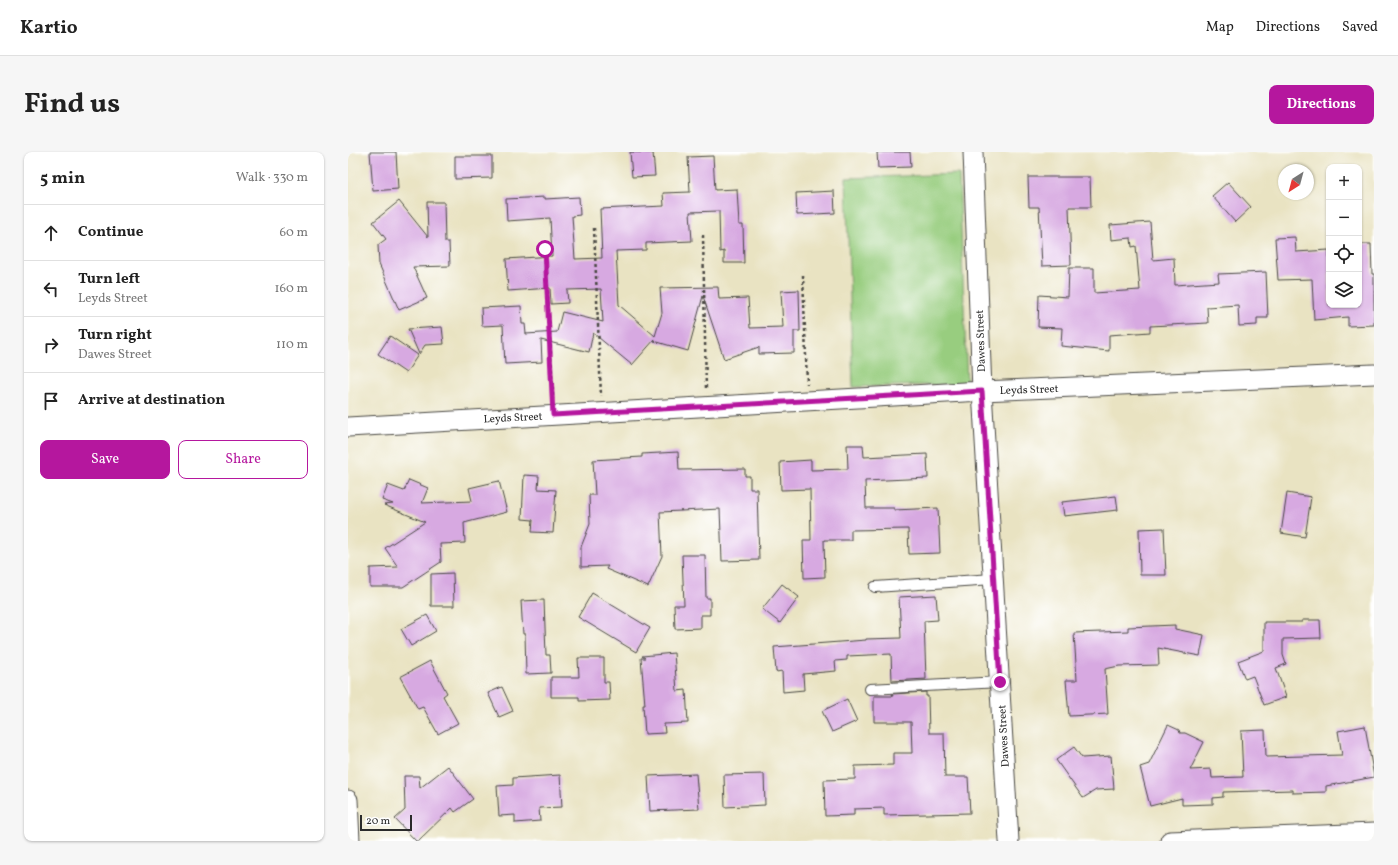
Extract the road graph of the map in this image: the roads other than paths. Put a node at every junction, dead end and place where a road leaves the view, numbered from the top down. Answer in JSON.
{"nodes":[{"id":1,"x":973,"y":152,"type":"edge"},
{"id":2,"x":1374,"y":374,"type":"edge"},
{"id":3,"x":982,"y":391,"type":"junction"},
{"id":4,"x":348,"y":427,"type":"edge"},
{"id":5,"x":993,"y":579,"type":"junction"},
{"id":6,"x":875,"y":587,"type":"dead end"},
{"id":7,"x":1000,"y":682,"type":"junction"},
{"id":8,"x":870,"y":689,"type":"dead end"},
{"id":9,"x":348,"y":800,"type":"edge"},
{"id":10,"x":1374,"y":833,"type":"edge"},
{"id":11,"x":350,"y":841,"type":"edge"},
{"id":12,"x":1009,"y":841,"type":"edge"},
{"id":13,"x":1170,"y":841,"type":"edge"}],
"edges":[{"from":1,"to":3,"type":"street","name":"Dawes Street"},
{"from":2,"to":3,"type":"street","name":"Leyds Street"},
{"from":3,"to":4,"type":"street","name":"Leyds Street"},
{"from":3,"to":5,"type":"street","name":"Dawes Street"},
{"from":5,"to":6,"type":"lane"},
{"from":5,"to":7,"type":"street","name":"Dawes Street"},
{"from":7,"to":8,"type":"lane"},
{"from":7,"to":12,"type":"street","name":"Dawes Street"},
{"from":9,"to":11,"type":"street"},
{"from":10,"to":13,"type":"street"}]}
